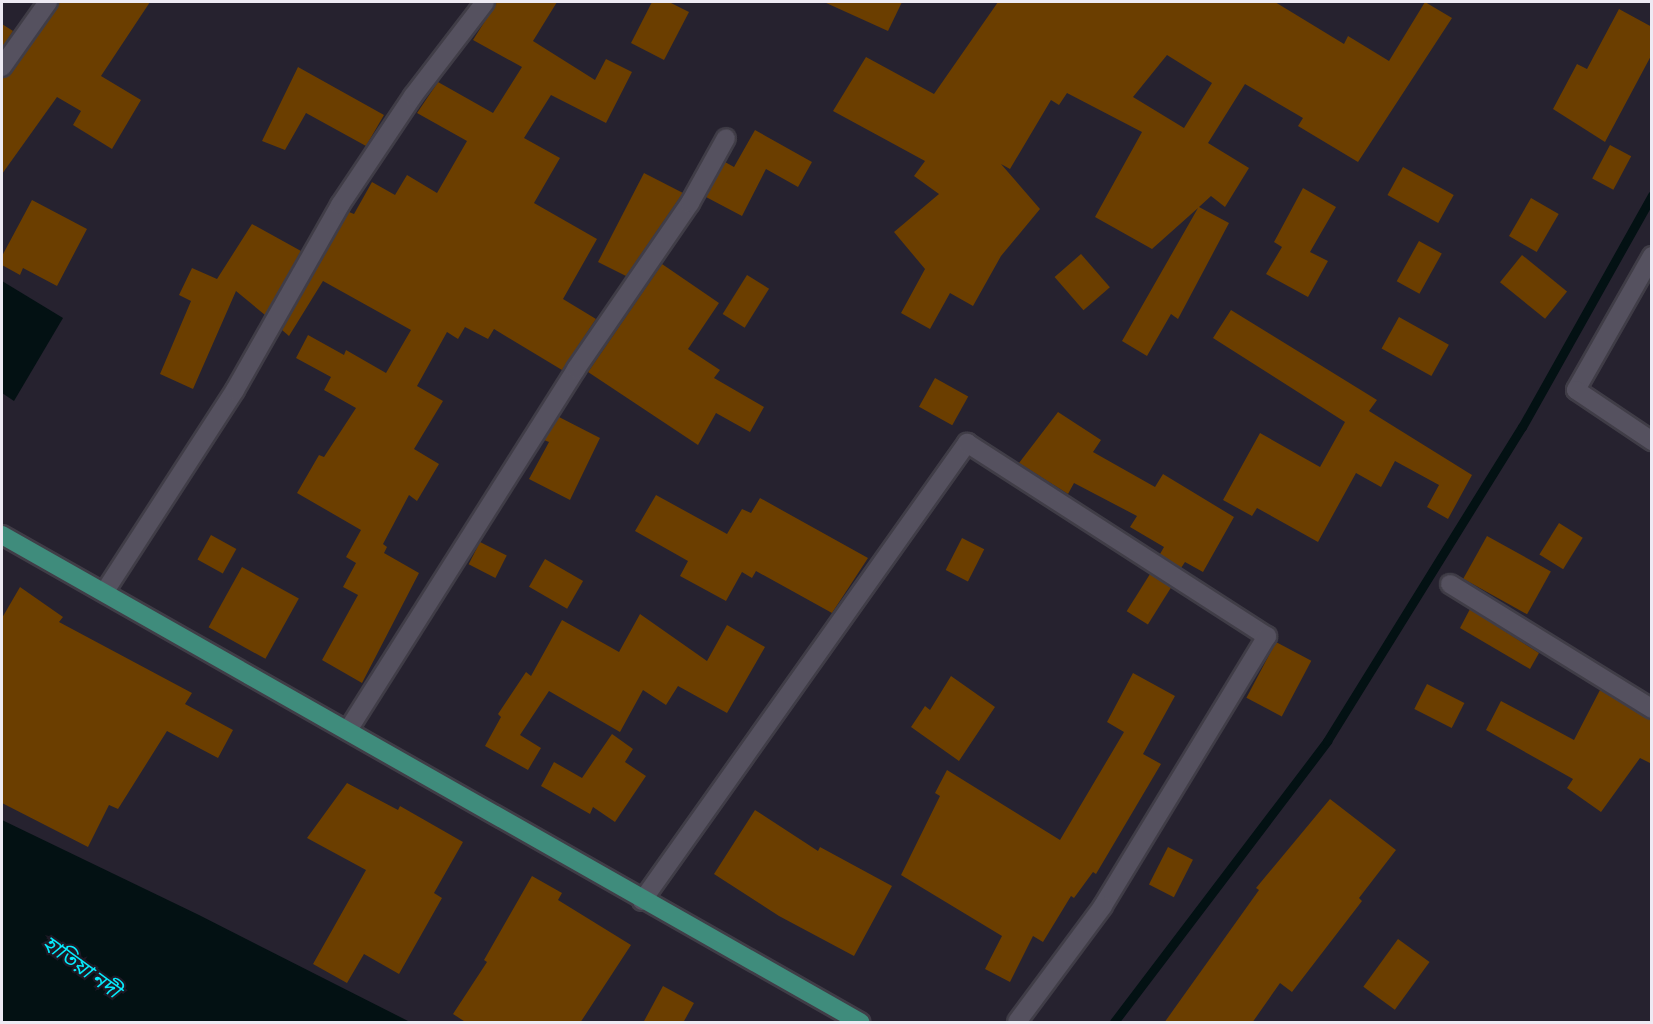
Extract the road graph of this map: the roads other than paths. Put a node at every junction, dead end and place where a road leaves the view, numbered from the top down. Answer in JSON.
{"nodes":[{"id":1,"x":48,"y":2,"type":"edge"},
{"id":2,"x":485,"y":2,"type":"edge"},
{"id":3,"x":2,"y":66,"type":"edge"},
{"id":4,"x":726,"y":138,"type":"dead end"},
{"id":5,"x":1652,"y":256,"type":"edge"},
{"id":6,"x":1652,"y":441,"type":"edge"},
{"id":7,"x":2,"y":535,"type":"edge"},
{"id":8,"x":1450,"y":584,"type":"dead end"},
{"id":9,"x":105,"y":591,"type":"junction"},
{"id":10,"x":1652,"y":709,"type":"edge"},
{"id":11,"x":348,"y":730,"type":"junction"},
{"id":12,"x":642,"y":901,"type":"junction"},
{"id":13,"x":860,"y":1023,"type":"edge"},
{"id":14,"x":1017,"y":1023,"type":"edge"}],
"edges":[{"from":1,"to":3,"type":"street"},
{"from":2,"to":9,"type":"street"},
{"from":4,"to":11,"type":"street"},
{"from":5,"to":6,"type":"street"},
{"from":7,"to":9,"type":"main road"},
{"from":8,"to":10,"type":"street"},
{"from":9,"to":11,"type":"main road"},
{"from":11,"to":12,"type":"main road"},
{"from":12,"to":13,"type":"main road"},
{"from":12,"to":14,"type":"street"}]}
